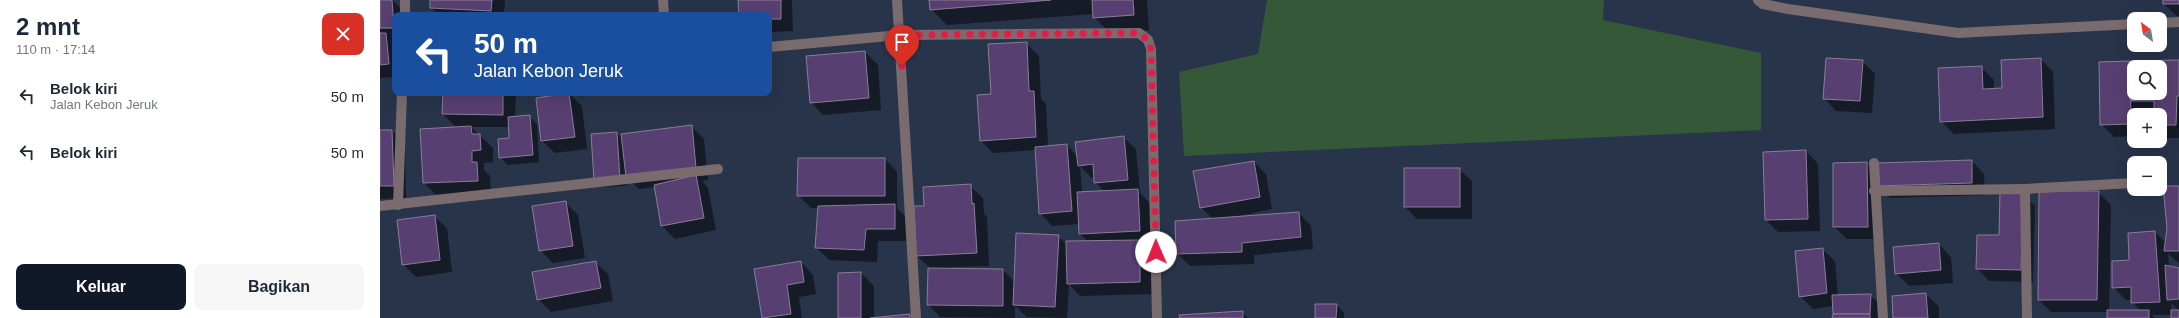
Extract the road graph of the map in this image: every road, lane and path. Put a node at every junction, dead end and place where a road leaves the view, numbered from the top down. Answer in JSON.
{"nodes":[{"id":1,"x":405,"y":0,"type":"edge"},
{"id":2,"x":663,"y":0,"type":"edge"},
{"id":3,"x":897,"y":0,"type":"edge"},
{"id":4,"x":1758,"y":0,"type":"edge"},
{"id":5,"x":405,"y":12,"type":"edge"},
{"id":6,"x":664,"y":12,"type":"edge"},
{"id":7,"x":2179,"y":22,"type":"edge"},
{"id":8,"x":2167,"y":23,"type":"edge"},
{"id":9,"x":2127,"y":24,"type":"edge"},
{"id":10,"x":900,"y":35,"type":"junction"},
{"id":11,"x":772,"y":47,"type":"edge"},
{"id":12,"x":402,"y":96,"type":"edge"},
{"id":13,"x":1874,"y":163,"type":"dead end"},
{"id":14,"x":718,"y":169,"type":"dead end"},
{"id":15,"x":2127,"y":183,"type":"edge"},
{"id":16,"x":2026,"y":189,"type":"junction"},
{"id":17,"x":1874,"y":191,"type":"junction"},
{"id":18,"x":398,"y":205,"type":"junction"},
{"id":19,"x":380,"y":206,"type":"edge"},
{"id":20,"x":916,"y":318,"type":"edge"},
{"id":21,"x":1157,"y":318,"type":"edge"},
{"id":22,"x":1883,"y":318,"type":"edge"},
{"id":23,"x":2027,"y":318,"type":"edge"}],
"edges":[{"from":1,"to":5,"type":"street"},
{"from":2,"to":6,"type":"street"},
{"from":3,"to":10,"type":"street"},
{"from":4,"to":9,"type":"street"},
{"from":7,"to":8,"type":"street"},
{"from":10,"to":11,"type":"street"},
{"from":10,"to":20,"type":"street"},
{"from":10,"to":21,"type":"street"},
{"from":12,"to":18,"type":"street"},
{"from":13,"to":17,"type":"street"},
{"from":14,"to":18,"type":"street"},
{"from":15,"to":16,"type":"street"},
{"from":16,"to":17,"type":"street"},
{"from":16,"to":23,"type":"street"},
{"from":17,"to":22,"type":"street"},
{"from":18,"to":19,"type":"street"}]}
